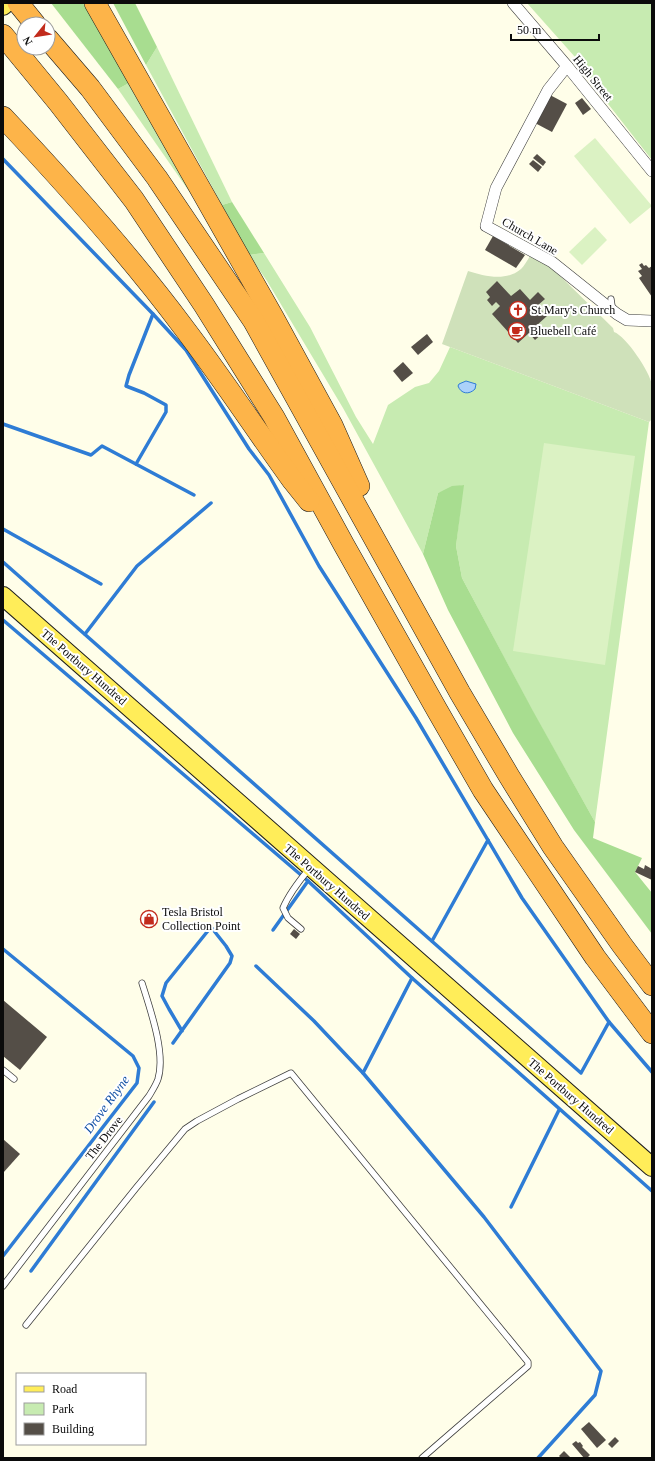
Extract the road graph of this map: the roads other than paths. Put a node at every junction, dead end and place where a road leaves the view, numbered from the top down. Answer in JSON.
{"nodes":[{"id":1,"x":6,"y":3,"type":"edge"},
{"id":2,"x":18,"y":3,"type":"edge"},
{"id":3,"x":95,"y":3,"type":"edge"},
{"id":4,"x":513,"y":3,"type":"edge"},
{"id":5,"x":3,"y":6,"type":"edge"},
{"id":6,"x":29,"y":16,"type":"edge"},
{"id":7,"x":3,"y":35,"type":"edge"},
{"id":8,"x":56,"y":48,"type":"edge"},
{"id":9,"x":567,"y":66,"type":"junction"},
{"id":10,"x":3,"y":117,"type":"edge"},
{"id":11,"x":652,"y":171,"type":"edge"},
{"id":12,"x":611,"y":299,"type":"dead end"},
{"id":13,"x":617,"y":314,"type":"junction"},
{"id":14,"x":652,"y":321,"type":"edge"},
{"id":15,"x":344,"y":545,"type":"junction"},
{"id":16,"x":3,"y":596,"type":"edge"},
{"id":17,"x":420,"y":620,"type":"junction"},
{"id":18,"x":310,"y":867,"type":"junction"},
{"id":19,"x":301,"y":929,"type":"dead end"},
{"id":20,"x":142,"y":983,"type":"dead end"},
{"id":21,"x":652,"y":985,"type":"edge"},
{"id":22,"x":652,"y":1033,"type":"edge"},
{"id":23,"x":3,"y":1070,"type":"edge"},
{"id":24,"x":14,"y":1079,"type":"dead end"},
{"id":25,"x":652,"y":1167,"type":"edge"},
{"id":26,"x":3,"y":1286,"type":"edge"},
{"id":27,"x":26,"y":1325,"type":"dead end"},
{"id":28,"x":422,"y":1458,"type":"edge"}],
"edges":[{"from":1,"to":5,"type":"main road"},
{"from":2,"to":6,"type":"highway"},
{"from":3,"to":17,"type":"highway"},
{"from":4,"to":9,"type":"street","name":"High Street"},
{"from":7,"to":15,"type":"highway"},
{"from":8,"to":17,"type":"highway"},
{"from":9,"to":11,"type":"street","name":"High Street"},
{"from":9,"to":13,"type":"street","name":"Church Lane"},
{"from":10,"to":15,"type":"highway"},
{"from":12,"to":13,"type":"lane"},
{"from":13,"to":14,"type":"street","name":"Church Lane"},
{"from":15,"to":22,"type":"highway"},
{"from":16,"to":18,"type":"main road","name":"The Portbury Hundred"},
{"from":17,"to":21,"type":"highway"},
{"from":18,"to":19,"type":"lane"},
{"from":18,"to":25,"type":"main road","name":"The Portbury Hundred"},
{"from":20,"to":26,"type":"lane","name":"The Drove"},
{"from":23,"to":24,"type":"lane"},
{"from":27,"to":28,"type":"lane"}]}
